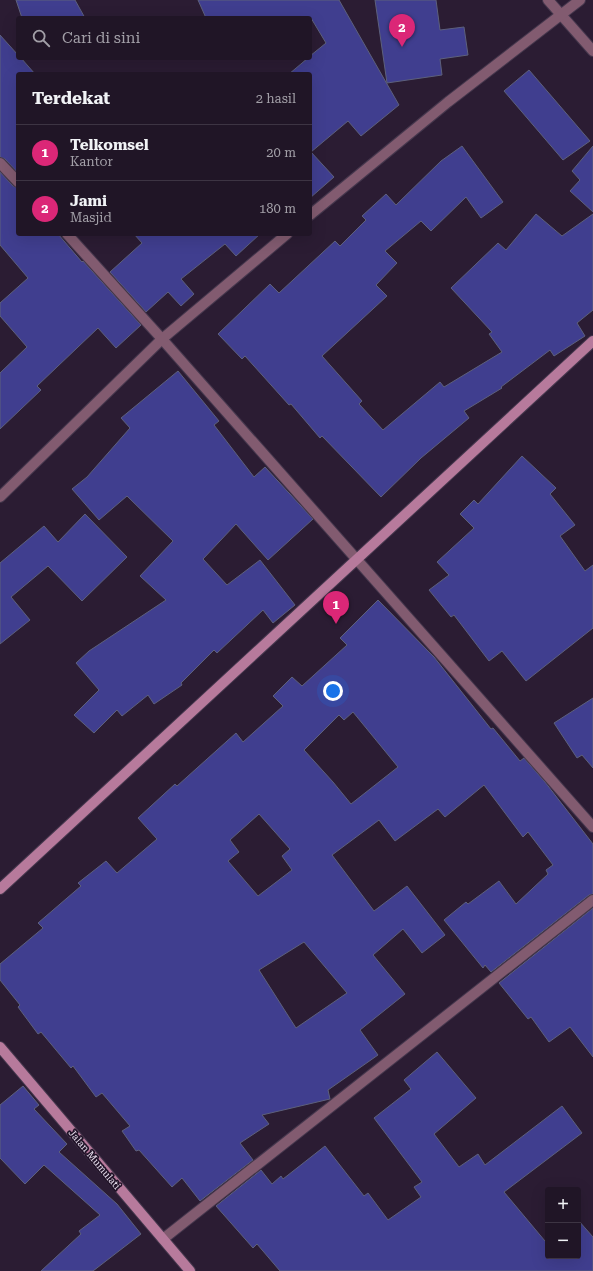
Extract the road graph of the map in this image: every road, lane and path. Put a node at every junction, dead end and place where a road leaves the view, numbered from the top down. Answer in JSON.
{"nodes":[{"id":1,"x":548,"y":0,"type":"edge"},
{"id":2,"x":580,"y":0,"type":"edge"},
{"id":3,"x":561,"y":15,"type":"junction"},
{"id":4,"x":593,"y":51,"type":"edge"},
{"id":5,"x":0,"y":163,"type":"edge"},
{"id":6,"x":16,"y":180,"type":"edge"},
{"id":7,"x":312,"y":213,"type":"edge"},
{"id":8,"x":69,"y":236,"type":"edge"},
{"id":9,"x":285,"y":236,"type":"edge"},
{"id":10,"x":162,"y":339,"type":"junction"},
{"id":11,"x":593,"y":341,"type":"edge"},
{"id":12,"x":0,"y":497,"type":"edge"},
{"id":13,"x":357,"y":559,"type":"junction"},
{"id":14,"x":593,"y":827,"type":"edge"},
{"id":15,"x":0,"y":890,"type":"edge"},
{"id":16,"x":593,"y":900,"type":"edge"},
{"id":17,"x":0,"y":1047,"type":"edge"},
{"id":18,"x":163,"y":1239,"type":"junction"},
{"id":19,"x":190,"y":1271,"type":"edge"}],
"edges":[{"from":1,"to":3,"type":"street"},
{"from":2,"to":3,"type":"street"},
{"from":3,"to":4,"type":"street"},
{"from":3,"to":7,"type":"street"},
{"from":5,"to":6,"type":"street"},
{"from":8,"to":10,"type":"street"},
{"from":9,"to":10,"type":"street"},
{"from":10,"to":12,"type":"street"},
{"from":10,"to":13,"type":"street"},
{"from":11,"to":13,"type":"street"},
{"from":13,"to":14,"type":"street"},
{"from":13,"to":15,"type":"street"},
{"from":16,"to":18,"type":"street"},
{"from":17,"to":18,"type":"street","name":"Jalan Mumulati"},
{"from":18,"to":19,"type":"street","name":"Jalan Mumulati"}]}
